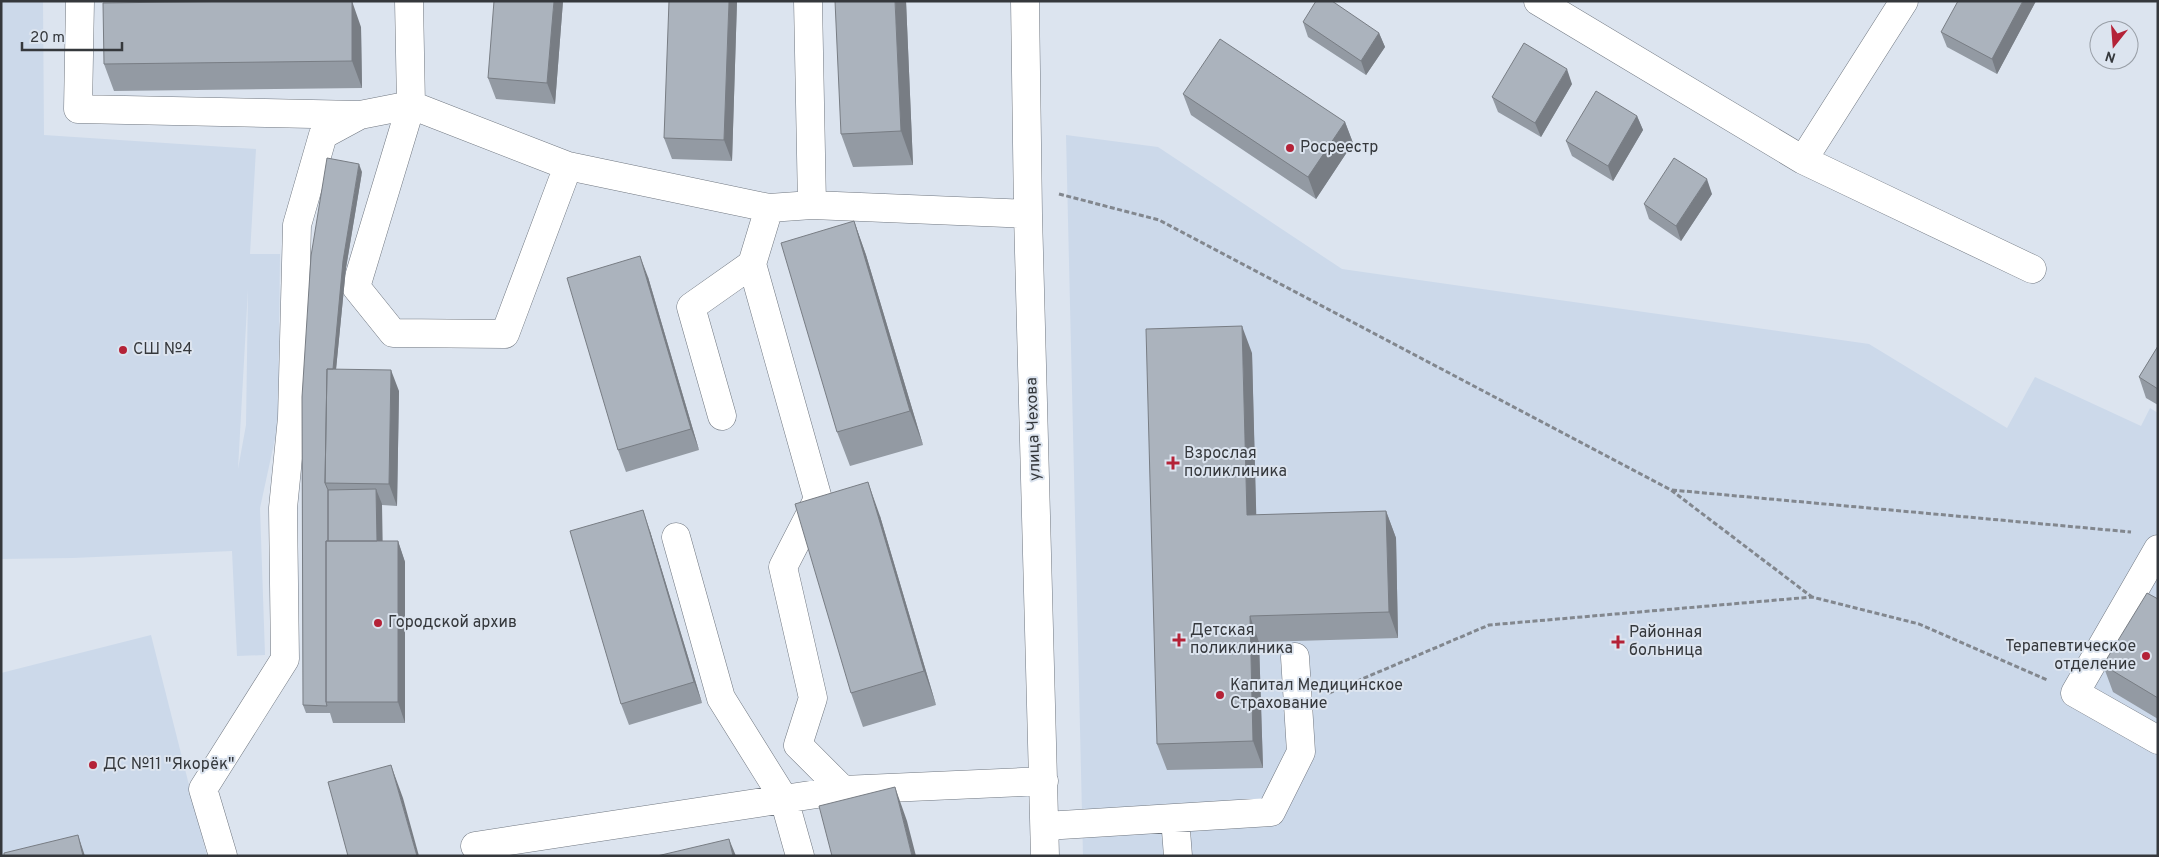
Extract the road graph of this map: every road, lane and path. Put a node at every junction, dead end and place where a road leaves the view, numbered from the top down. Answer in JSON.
{"nodes":[{"id":1,"x":80,"y":1,"type":"edge"},
{"id":2,"x":409,"y":1,"type":"edge"},
{"id":3,"x":808,"y":1,"type":"edge"},
{"id":4,"x":1025,"y":1,"type":"edge"},
{"id":5,"x":1538,"y":1,"type":"edge"},
{"id":6,"x":1904,"y":1,"type":"edge"},
{"id":7,"x":411,"y":105,"type":"junction"},
{"id":8,"x":360,"y":114,"type":"junction"},
{"id":9,"x":1802,"y":160,"type":"junction"},
{"id":10,"x":568,"y":166,"type":"junction"},
{"id":11,"x":1027,"y":186,"type":"junction"},
{"id":12,"x":812,"y":205,"type":"junction"},
{"id":13,"x":769,"y":208,"type":"junction"},
{"id":14,"x":1028,"y":214,"type":"junction"},
{"id":15,"x":752,"y":264,"type":"junction"},
{"id":16,"x":2032,"y":269,"type":"dead end"},
{"id":17,"x":722,"y":416,"type":"dead end"},
{"id":18,"x":1671,"y":490,"type":"junction"},
{"id":19,"x":676,"y":537,"type":"dead end"},
{"id":20,"x":2148,"y":541,"type":"edge"},
{"id":21,"x":1812,"y":597,"type":"junction"},
{"id":22,"x":1295,"y":657,"type":"dead end"},
{"id":23,"x":2075,"y":693,"type":"junction"},
{"id":24,"x":1298,"y":708,"type":"junction"},
{"id":25,"x":2158,"y":740,"type":"edge"},
{"id":26,"x":1044,"y":781,"type":"junction"},
{"id":27,"x":843,"y":790,"type":"junction"},
{"id":28,"x":784,"y":799,"type":"junction"},
{"id":29,"x":1175,"y":818,"type":"junction"},
{"id":30,"x":1045,"y":826,"type":"junction"},
{"id":31,"x":475,"y":846,"type":"dead end"},
{"id":32,"x":223,"y":856,"type":"edge"},
{"id":33,"x":800,"y":856,"type":"edge"},
{"id":34,"x":1046,"y":856,"type":"edge"},
{"id":35,"x":1178,"y":856,"type":"edge"}],
"edges":[{"from":1,"to":8,"type":"street"},
{"from":2,"to":7,"type":"street"},
{"from":3,"to":12,"type":"street"},
{"from":4,"to":11,"type":"street","name":"улица Чехова"},
{"from":5,"to":9,"type":"street"},
{"from":6,"to":9,"type":"street"},
{"from":7,"to":8,"type":"street"},
{"from":7,"to":10,"type":"street"},
{"from":7,"to":10,"type":"street"},
{"from":8,"to":32,"type":"street"},
{"from":9,"to":16,"type":"street"},
{"from":10,"to":13,"type":"street"},
{"from":11,"to":14,"type":"street","name":"улица Чехова"},
{"from":11,"to":18,"type":"path"},
{"from":12,"to":13,"type":"street"},
{"from":12,"to":14,"type":"street"},
{"from":13,"to":15,"type":"street"},
{"from":14,"to":26,"type":"street","name":"улица Чехова"},
{"from":15,"to":17,"type":"street"},
{"from":15,"to":27,"type":"street"},
{"from":18,"to":20,"type":"path"},
{"from":18,"to":21,"type":"path"},
{"from":19,"to":28,"type":"street"},
{"from":20,"to":23,"type":"street"},
{"from":21,"to":23,"type":"path"},
{"from":21,"to":24,"type":"path"},
{"from":22,"to":24,"type":"street"},
{"from":23,"to":25,"type":"street"},
{"from":24,"to":29,"type":"street"},
{"from":26,"to":27,"type":"street"},
{"from":26,"to":30,"type":"street","name":"улица Чехова"},
{"from":27,"to":28,"type":"street"},
{"from":28,"to":31,"type":"street"},
{"from":28,"to":33,"type":"street"},
{"from":29,"to":30,"type":"street"},
{"from":29,"to":35,"type":"street"},
{"from":30,"to":34,"type":"street","name":"улица Чехова"}]}
